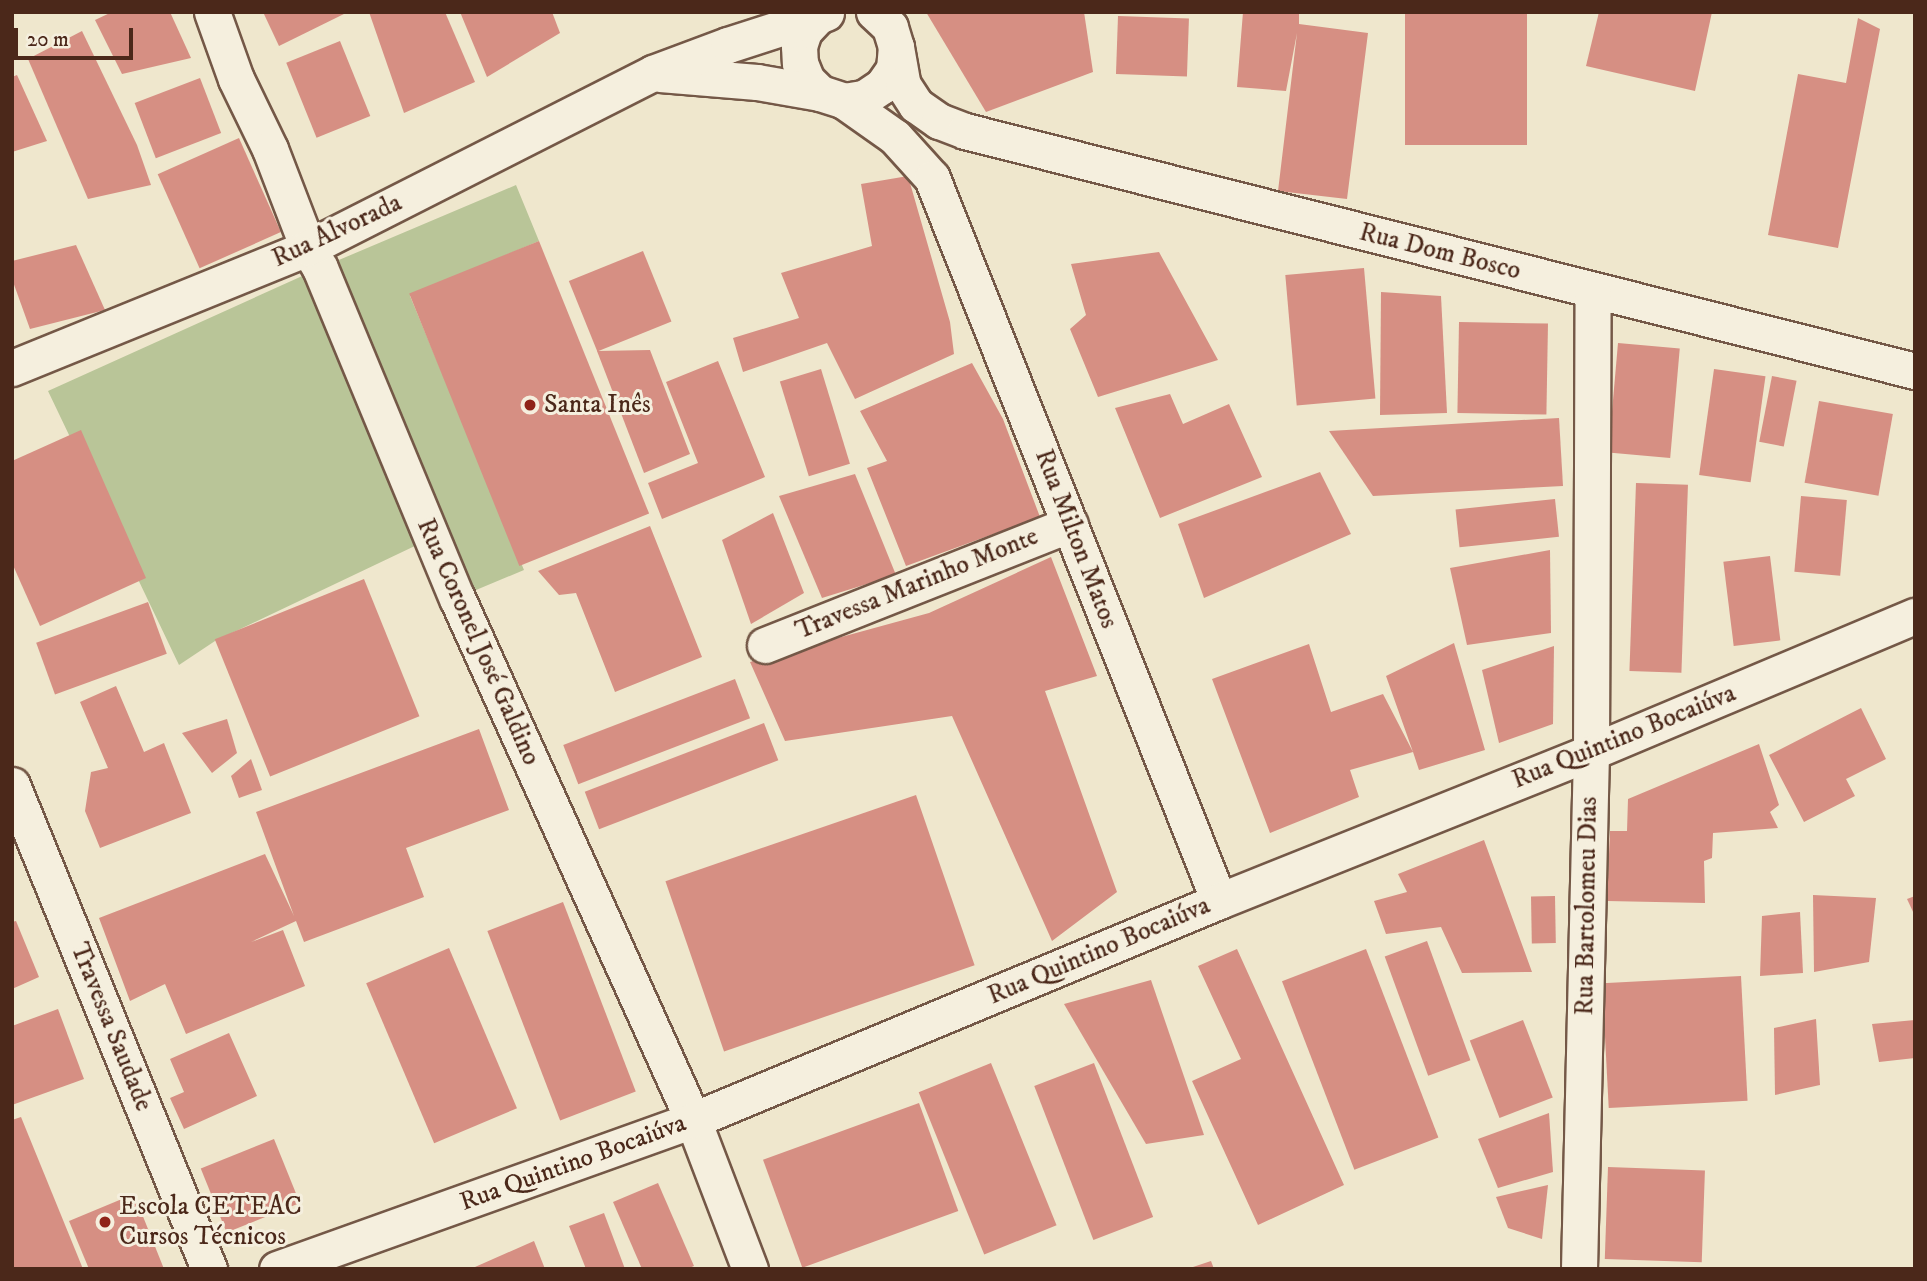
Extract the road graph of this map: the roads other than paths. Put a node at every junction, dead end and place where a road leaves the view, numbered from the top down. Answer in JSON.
{"nodes":[{"id":1,"x":212,"y":12,"type":"edge"},
{"id":2,"x":823,"y":14,"type":"edge"},
{"id":3,"x":889,"y":25,"type":"edge"},
{"id":4,"x":653,"y":73,"type":"junction"},
{"id":5,"x":832,"y":97,"type":"junction"},
{"id":6,"x":945,"y":152,"type":"junction"},
{"id":7,"x":308,"y":248,"type":"junction"},
{"id":8,"x":1593,"y":291,"type":"junction"},
{"id":9,"x":12,"y":368,"type":"edge"},
{"id":10,"x":1915,"y":371,"type":"edge"},
{"id":11,"x":1070,"y":524,"type":"junction"},
{"id":12,"x":1915,"y":616,"type":"edge"},
{"id":13,"x":765,"y":645,"type":"dead end"},
{"id":14,"x":1591,"y":752,"type":"junction"},
{"id":15,"x":12,"y":785,"type":"edge"},
{"id":16,"x":1219,"y":901,"type":"junction"},
{"id":17,"x":693,"y":1120,"type":"junction"},
{"id":18,"x":209,"y":1269,"type":"edge"},
{"id":19,"x":276,"y":1269,"type":"edge"},
{"id":20,"x":750,"y":1269,"type":"edge"},
{"id":21,"x":1579,"y":1269,"type":"edge"}],
"edges":[{"from":1,"to":7,"type":"street","name":"Rua Coronel José Galdino"},
{"from":2,"to":4,"type":"street","name":"Rua Alvorada"},
{"from":2,"to":5,"type":"street","name":"Rua Alvorada"},
{"from":3,"to":5,"type":"street"},
{"from":3,"to":6,"type":"street","name":"Rua Dom Bosco"},
{"from":4,"to":5,"type":"street"},
{"from":4,"to":7,"type":"street","name":"Rua Alvorada"},
{"from":5,"to":6,"type":"street","name":"Rua Milton Matos"},
{"from":6,"to":8,"type":"street","name":"Rua Dom Bosco"},
{"from":6,"to":11,"type":"street","name":"Rua Milton Matos"},
{"from":7,"to":9,"type":"street","name":"Rua Alvorada"},
{"from":7,"to":17,"type":"street","name":"Rua Coronel José Galdino"},
{"from":8,"to":10,"type":"street","name":"Rua Dom Bosco"},
{"from":8,"to":14,"type":"street","name":"Rua Bartolomeu Dias"},
{"from":11,"to":13,"type":"street","name":"Travessa Marinho Monte"},
{"from":11,"to":16,"type":"street","name":"Rua Milton Matos"},
{"from":12,"to":14,"type":"street","name":"Rua Quintino Bocaiúva"},
{"from":14,"to":16,"type":"street","name":"Rua Quintino Bocaiúva"},
{"from":14,"to":21,"type":"street","name":"Rua Bartolomeu Dias"},
{"from":15,"to":18,"type":"street","name":"Travessa Saudade"},
{"from":16,"to":17,"type":"street","name":"Rua Quintino Bocaiúva"},
{"from":17,"to":19,"type":"street","name":"Rua Quintino Bocaiúva"},
{"from":17,"to":20,"type":"street","name":"Rua Coronel José Galdino"}]}
